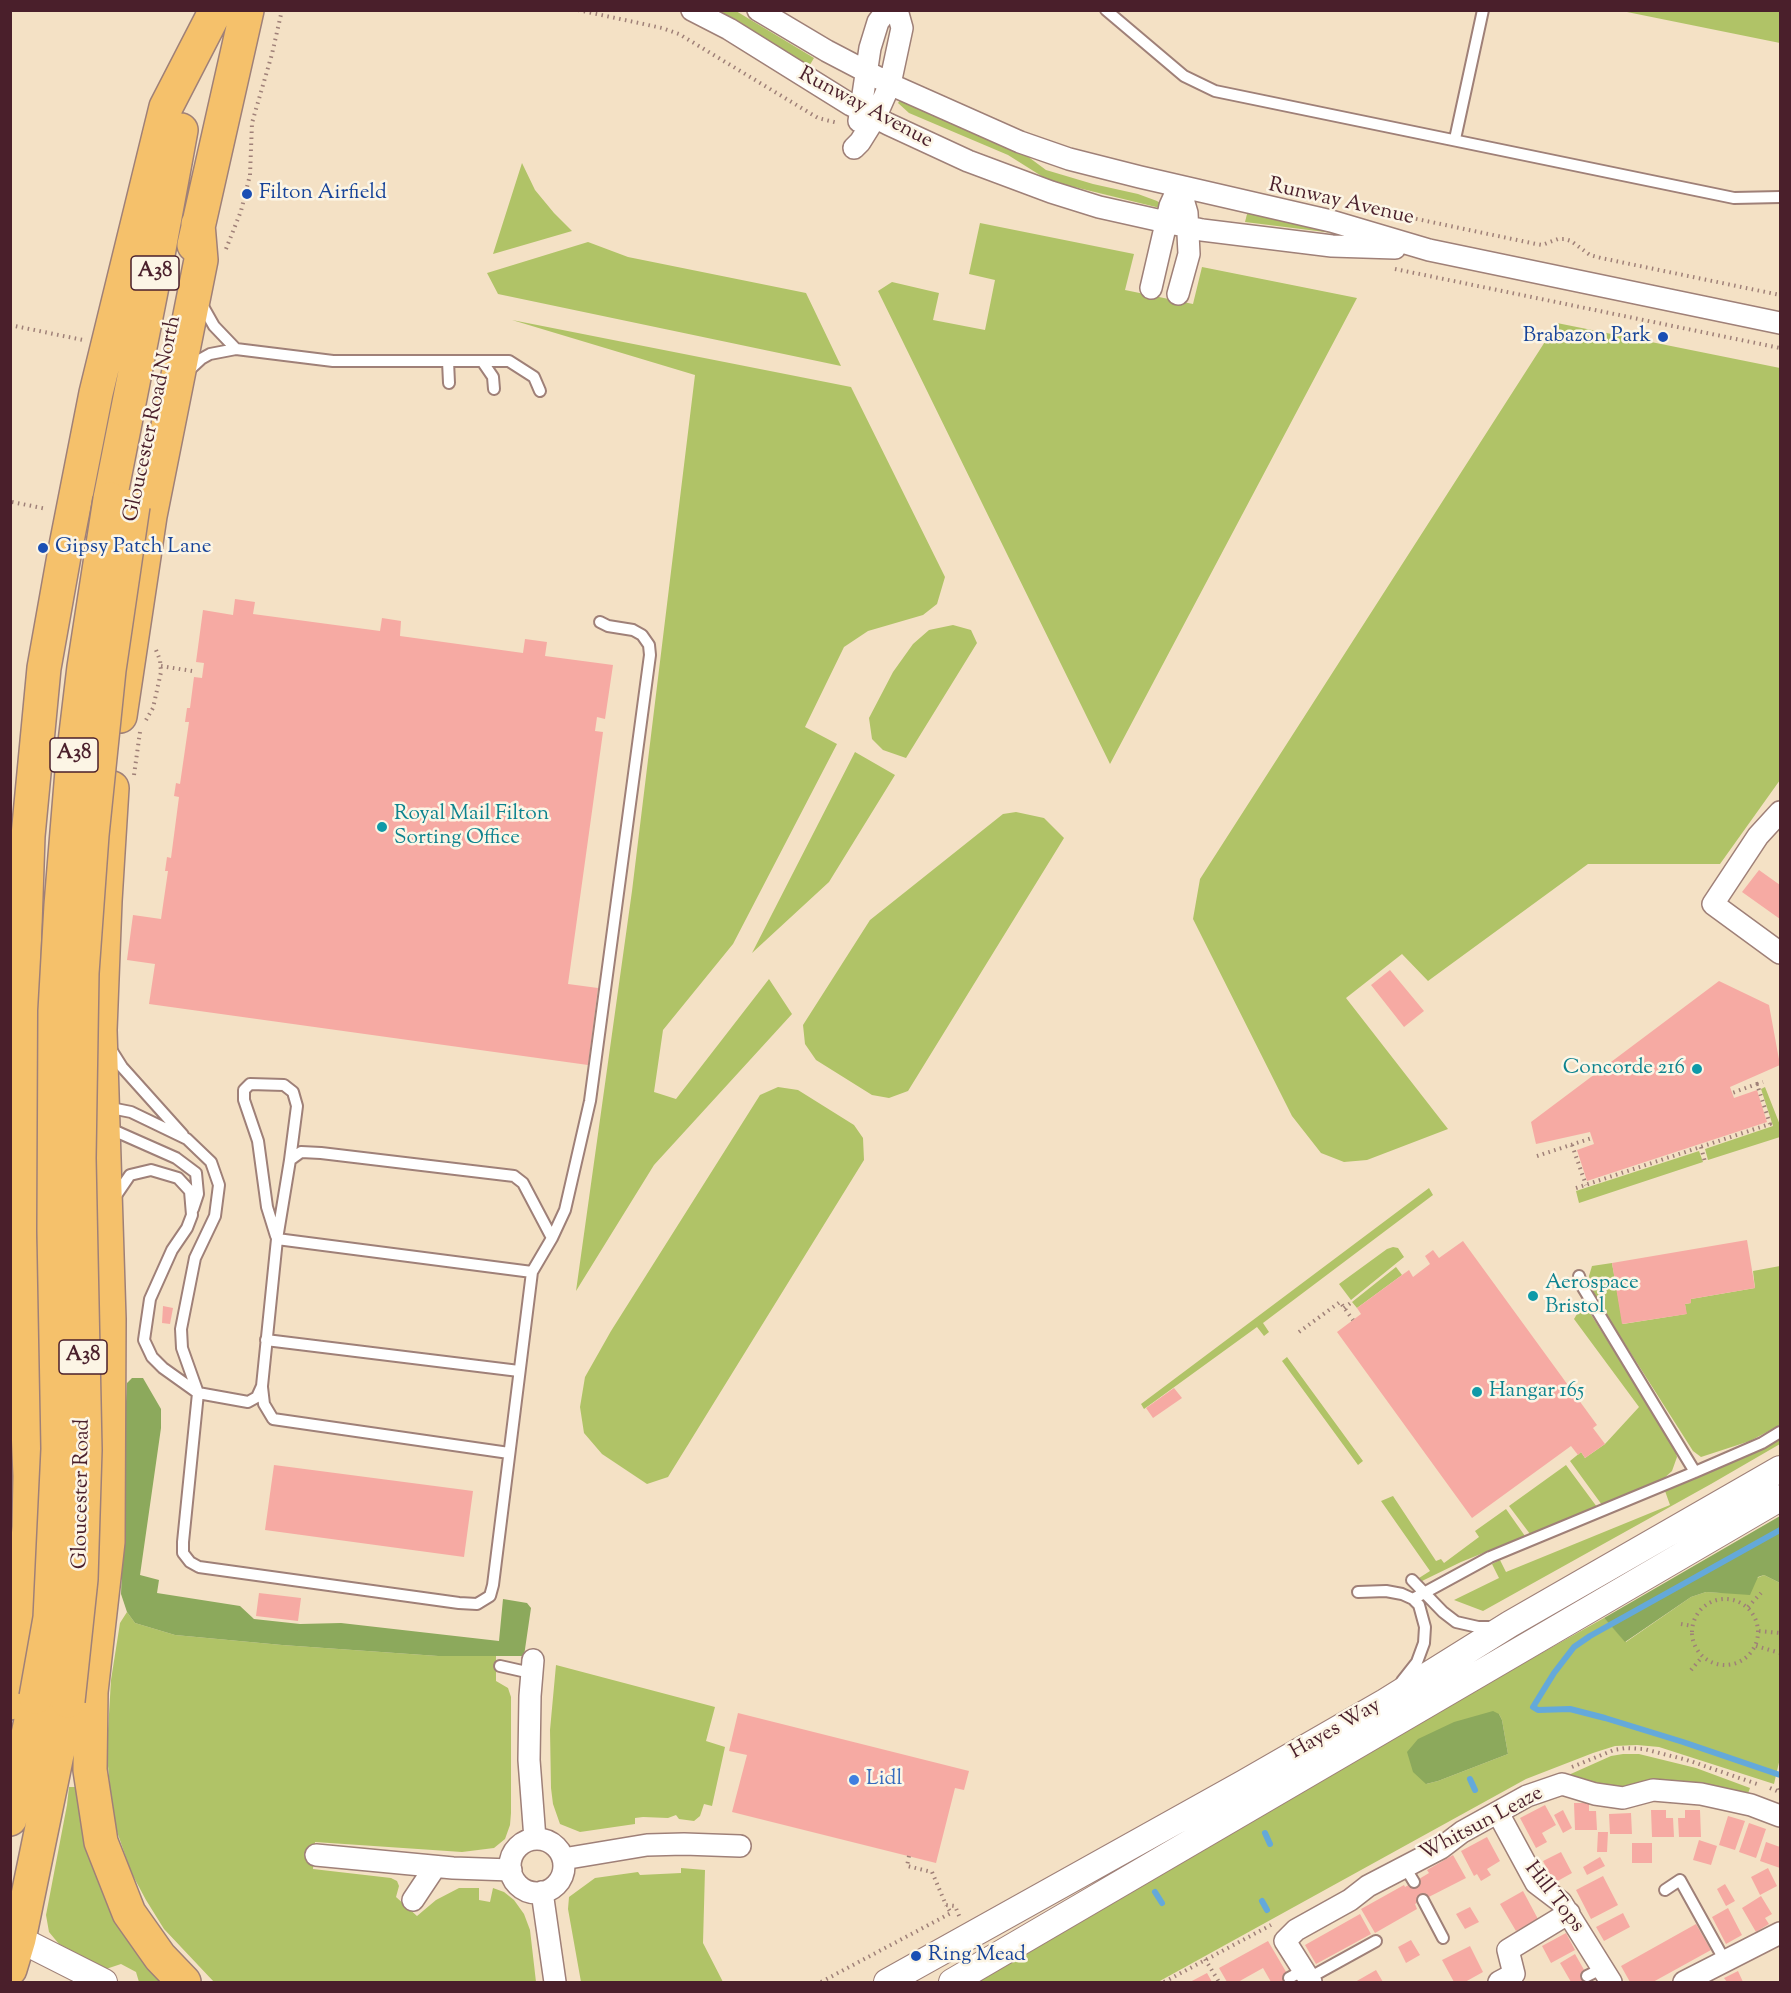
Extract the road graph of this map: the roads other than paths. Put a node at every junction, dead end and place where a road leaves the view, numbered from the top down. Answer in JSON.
{"nodes":[{"id":1,"x":247,"y":10,"type":"edge"},
{"id":2,"x":262,"y":10,"type":"edge"},
{"id":3,"x":758,"y":10,"type":"edge"},
{"id":4,"x":887,"y":10,"type":"edge"},
{"id":5,"x":897,"y":10,"type":"edge"},
{"id":6,"x":1106,"y":10,"type":"edge"},
{"id":7,"x":1483,"y":10,"type":"edge"},
{"id":8,"x":691,"y":12,"type":"edge"},
{"id":9,"x":203,"y":19,"type":"edge"},
{"id":10,"x":241,"y":42,"type":"junction"},
{"id":11,"x":865,"y":72,"type":"junction"},
{"id":12,"x":890,"y":84,"type":"junction"},
{"id":13,"x":868,"y":114,"type":"junction"},
{"id":14,"x":1455,"y":139,"type":"junction"},
{"id":15,"x":1179,"y":186,"type":"junction"},
{"id":16,"x":1780,"y":197,"type":"edge"},
{"id":17,"x":1166,"y":223,"type":"junction"},
{"id":18,"x":198,"y":224,"type":"junction"},
{"id":19,"x":1189,"y":227,"type":"junction"},
{"id":20,"x":1429,"y":250,"type":"junction"},
{"id":21,"x":1151,"y":288,"type":"dead end"},
{"id":22,"x":195,"y":289,"type":"junction"},
{"id":23,"x":1178,"y":294,"type":"dead end"},
{"id":24,"x":1780,"y":322,"type":"edge"},
{"id":25,"x":236,"y":348,"type":"junction"},
{"id":26,"x":482,"y":361,"type":"junction"},
{"id":27,"x":448,"y":362,"type":"junction"},
{"id":28,"x":177,"y":381,"type":"junction"},
{"id":29,"x":449,"y":383,"type":"dead end"},
{"id":30,"x":494,"y":389,"type":"dead end"},
{"id":31,"x":540,"y":391,"type":"dead end"},
{"id":32,"x":121,"y":503,"type":"junction"},
{"id":33,"x":600,"y":622,"type":"dead end"},
{"id":34,"x":1780,"y":812,"type":"edge"},
{"id":35,"x":1780,"y":953,"type":"edge"},
{"id":36,"x":25,"y":996,"type":"junction"},
{"id":37,"x":84,"y":1014,"type":"junction"},
{"id":38,"x":103,"y":1129,"type":"junction"},
{"id":39,"x":187,"y":1139,"type":"junction"},
{"id":40,"x":290,"y":1160,"type":"junction"},
{"id":41,"x":22,"y":1195,"type":"junction"},
{"id":42,"x":192,"y":1215,"type":"junction"},
{"id":43,"x":105,"y":1216,"type":"junction"},
{"id":44,"x":552,"y":1238,"type":"junction"},
{"id":45,"x":276,"y":1239,"type":"junction"},
{"id":46,"x":532,"y":1272,"type":"junction"},
{"id":47,"x":1579,"y":1276,"type":"dead end"},
{"id":48,"x":266,"y":1340,"type":"junction"},
{"id":49,"x":18,"y":1363,"type":"edge"},
{"id":50,"x":519,"y":1371,"type":"junction"},
{"id":51,"x":262,"y":1386,"type":"junction"},
{"id":52,"x":198,"y":1393,"type":"junction"},
{"id":53,"x":1780,"y":1432,"type":"edge"},
{"id":54,"x":509,"y":1453,"type":"junction"},
{"id":55,"x":1780,"y":1469,"type":"edge"},
{"id":56,"x":1695,"y":1472,"type":"junction"},
{"id":57,"x":1780,"y":1498,"type":"edge"},
{"id":58,"x":1412,"y":1580,"type":"dead end"},
{"id":59,"x":1358,"y":1592,"type":"dead end"},
{"id":60,"x":1424,"y":1592,"type":"junction"},
{"id":61,"x":1413,"y":1599,"type":"junction"},
{"id":62,"x":1510,"y":1624,"type":"junction"},
{"id":63,"x":500,"y":1666,"type":"dead end"},
{"id":64,"x":532,"y":1667,"type":"joint"},
{"id":65,"x":23,"y":1700,"type":"edge"},
{"id":66,"x":1385,"y":1702,"type":"junction"},
{"id":67,"x":1498,"y":1813,"type":"junction"},
{"id":68,"x":1780,"y":1816,"type":"edge"},
{"id":69,"x":10,"y":1819,"type":"edge"},
{"id":70,"x":535,"y":1839,"type":"junction"},
{"id":71,"x":740,"y":1846,"type":"dead end"},
{"id":72,"x":316,"y":1855,"type":"dead end"},
{"id":73,"x":563,"y":1859,"type":"junction"},
{"id":74,"x":435,"y":1867,"type":"junction"},
{"id":75,"x":511,"y":1870,"type":"junction"},
{"id":76,"x":1665,"y":1890,"type":"dead end"},
{"id":77,"x":542,"y":1892,"type":"junction"},
{"id":78,"x":413,"y":1900,"type":"dead end"},
{"id":79,"x":1423,"y":1900,"type":"dead end"},
{"id":80,"x":1569,"y":1913,"type":"junction"},
{"id":81,"x":1780,"y":1933,"type":"edge"},
{"id":82,"x":1443,"y":1938,"type":"dead end"},
{"id":83,"x":1376,"y":1941,"type":"dead end"},
{"id":84,"x":13,"y":1950,"type":"edge"},
{"id":85,"x":1716,"y":1971,"type":"edge"},
{"id":86,"x":1601,"y":1976,"type":"edge"},
{"id":87,"x":1303,"y":1977,"type":"edge"},
{"id":88,"x":104,"y":1983,"type":"edge"},
{"id":89,"x":184,"y":1983,"type":"edge"},
{"id":90,"x":555,"y":1983,"type":"edge"},
{"id":91,"x":886,"y":1983,"type":"edge"},
{"id":92,"x":952,"y":1983,"type":"edge"},
{"id":93,"x":1498,"y":1983,"type":"edge"},
{"id":94,"x":1684,"y":1983,"type":"edge"}],
"edges":[{"from":1,"to":10,"type":"main road","name":"Gloucester Road North","number":"A38"},
{"from":2,"to":10,"type":"main road"},
{"from":3,"to":11,"type":"street","name":"Runway Avenue"},
{"from":4,"to":11,"type":"street"},
{"from":5,"to":12,"type":"street"},
{"from":6,"to":14,"type":"lane"},
{"from":7,"to":14,"type":"lane"},
{"from":8,"to":13,"type":"street","name":"Runway Avenue"},
{"from":9,"to":32,"type":"main road","name":"Gloucester Road North","number":"A38"},
{"from":9,"to":36,"type":"main road"},
{"from":10,"to":18,"type":"main road","name":"Gloucester Road North","number":"A38"},
{"from":11,"to":12,"type":"street","name":"Runway Avenue"},
{"from":11,"to":13,"type":"street"},
{"from":12,"to":13,"type":"street"},
{"from":12,"to":15,"type":"street","name":"Runway Avenue"},
{"from":13,"to":17,"type":"street","name":"Runway Avenue"},
{"from":14,"to":16,"type":"lane"},
{"from":15,"to":17,"type":"street"},
{"from":15,"to":19,"type":"street"},
{"from":15,"to":20,"type":"street","name":"Runway Avenue"},
{"from":17,"to":19,"type":"street","name":"Runway Avenue"},
{"from":17,"to":21,"type":"street"},
{"from":18,"to":22,"type":"main road"},
{"from":18,"to":32,"type":"main road","name":"Gloucester Road North","number":"A38"},
{"from":19,"to":20,"type":"street","name":"Runway Avenue"},
{"from":19,"to":23,"type":"street"},
{"from":20,"to":24,"type":"street","name":"Runway Avenue"},
{"from":22,"to":25,"type":"lane"},
{"from":22,"to":28,"type":"main road"},
{"from":25,"to":27,"type":"lane"},
{"from":25,"to":28,"type":"lane"},
{"from":26,"to":27,"type":"lane"},
{"from":26,"to":30,"type":"lane"},
{"from":26,"to":31,"type":"lane"},
{"from":27,"to":29,"type":"lane"},
{"from":28,"to":37,"type":"main road"},
{"from":32,"to":37,"type":"main road","name":"Gloucester Road North","number":"A38","bridge":true},
{"from":33,"to":44,"type":"lane"},
{"from":34,"to":35,"type":"street"},
{"from":36,"to":37,"type":"main road"},
{"from":36,"to":41,"type":"main road"},
{"from":37,"to":38,"type":"main road"},
{"from":37,"to":39,"type":"lane"},
{"from":37,"to":65,"type":"main road","name":"Gloucester Road","number":"A38","bridge":true},
{"from":37,"to":84,"type":"main road","name":"Gloucester Road","number":"A38","bridge":true},
{"from":38,"to":39,"type":"lane"},
{"from":38,"to":41,"type":"main road"},
{"from":38,"to":42,"type":"lane"},
{"from":38,"to":43,"type":"main road"},
{"from":39,"to":52,"type":"lane"},
{"from":40,"to":44,"type":"lane"},
{"from":40,"to":45,"type":"lane"},
{"from":40,"to":45,"type":"lane"},
{"from":41,"to":49,"type":"main road"},
{"from":42,"to":43,"type":"lane"},
{"from":42,"to":52,"type":"lane"},
{"from":43,"to":89,"type":"main road","number":"A38"},
{"from":44,"to":46,"type":"lane"},
{"from":45,"to":46,"type":"lane"},
{"from":45,"to":48,"type":"lane"},
{"from":46,"to":50,"type":"lane"},
{"from":47,"to":56,"type":"lane"},
{"from":48,"to":50,"type":"lane"},
{"from":48,"to":51,"type":"lane"},
{"from":49,"to":65,"type":"main road"},
{"from":50,"to":54,"type":"lane"},
{"from":51,"to":52,"type":"lane"},
{"from":51,"to":54,"type":"lane"},
{"from":52,"to":54,"type":"lane"},
{"from":53,"to":56,"type":"lane"},
{"from":55,"to":62,"type":"street","name":"Hayes Way"},
{"from":56,"to":60,"type":"lane"},
{"from":57,"to":92,"type":"street","name":"Hayes Way"},
{"from":58,"to":60,"type":"lane"},
{"from":59,"to":61,"type":"lane"},
{"from":60,"to":61,"type":"lane"},
{"from":60,"to":62,"type":"lane"},
{"from":61,"to":66,"type":"lane"},
{"from":62,"to":66,"type":"street","name":"Hayes Way"},
{"from":63,"to":64,"type":"lane"},
{"from":64,"to":70,"type":"street"},
{"from":65,"to":69,"type":"main road","name":"Gloucester Road","number":"A38"},
{"from":66,"to":91,"type":"street","name":"Hayes Way"},
{"from":67,"to":68,"type":"street","name":"Whitsun Leaze"},
{"from":67,"to":80,"type":"street","name":"Hill Tops"},
{"from":67,"to":87,"type":"street","name":"Whitsun Leaze"},
{"from":70,"to":73,"type":"street"},
{"from":70,"to":75,"type":"street"},
{"from":71,"to":73,"type":"street"},
{"from":72,"to":74,"type":"street"},
{"from":73,"to":77,"type":"street"},
{"from":74,"to":75,"type":"street"},
{"from":74,"to":78,"type":"street"},
{"from":75,"to":77,"type":"street"},
{"from":76,"to":85,"type":"lane"},
{"from":77,"to":90,"type":"street"},
{"from":79,"to":82,"type":"lane"},
{"from":80,"to":86,"type":"street","name":"Hill Tops"},
{"from":80,"to":93,"type":"street"},
{"from":81,"to":85,"type":"street"},
{"from":83,"to":87,"type":"lane"},
{"from":84,"to":88,"type":"street"},
{"from":85,"to":94,"type":"street"}]}
